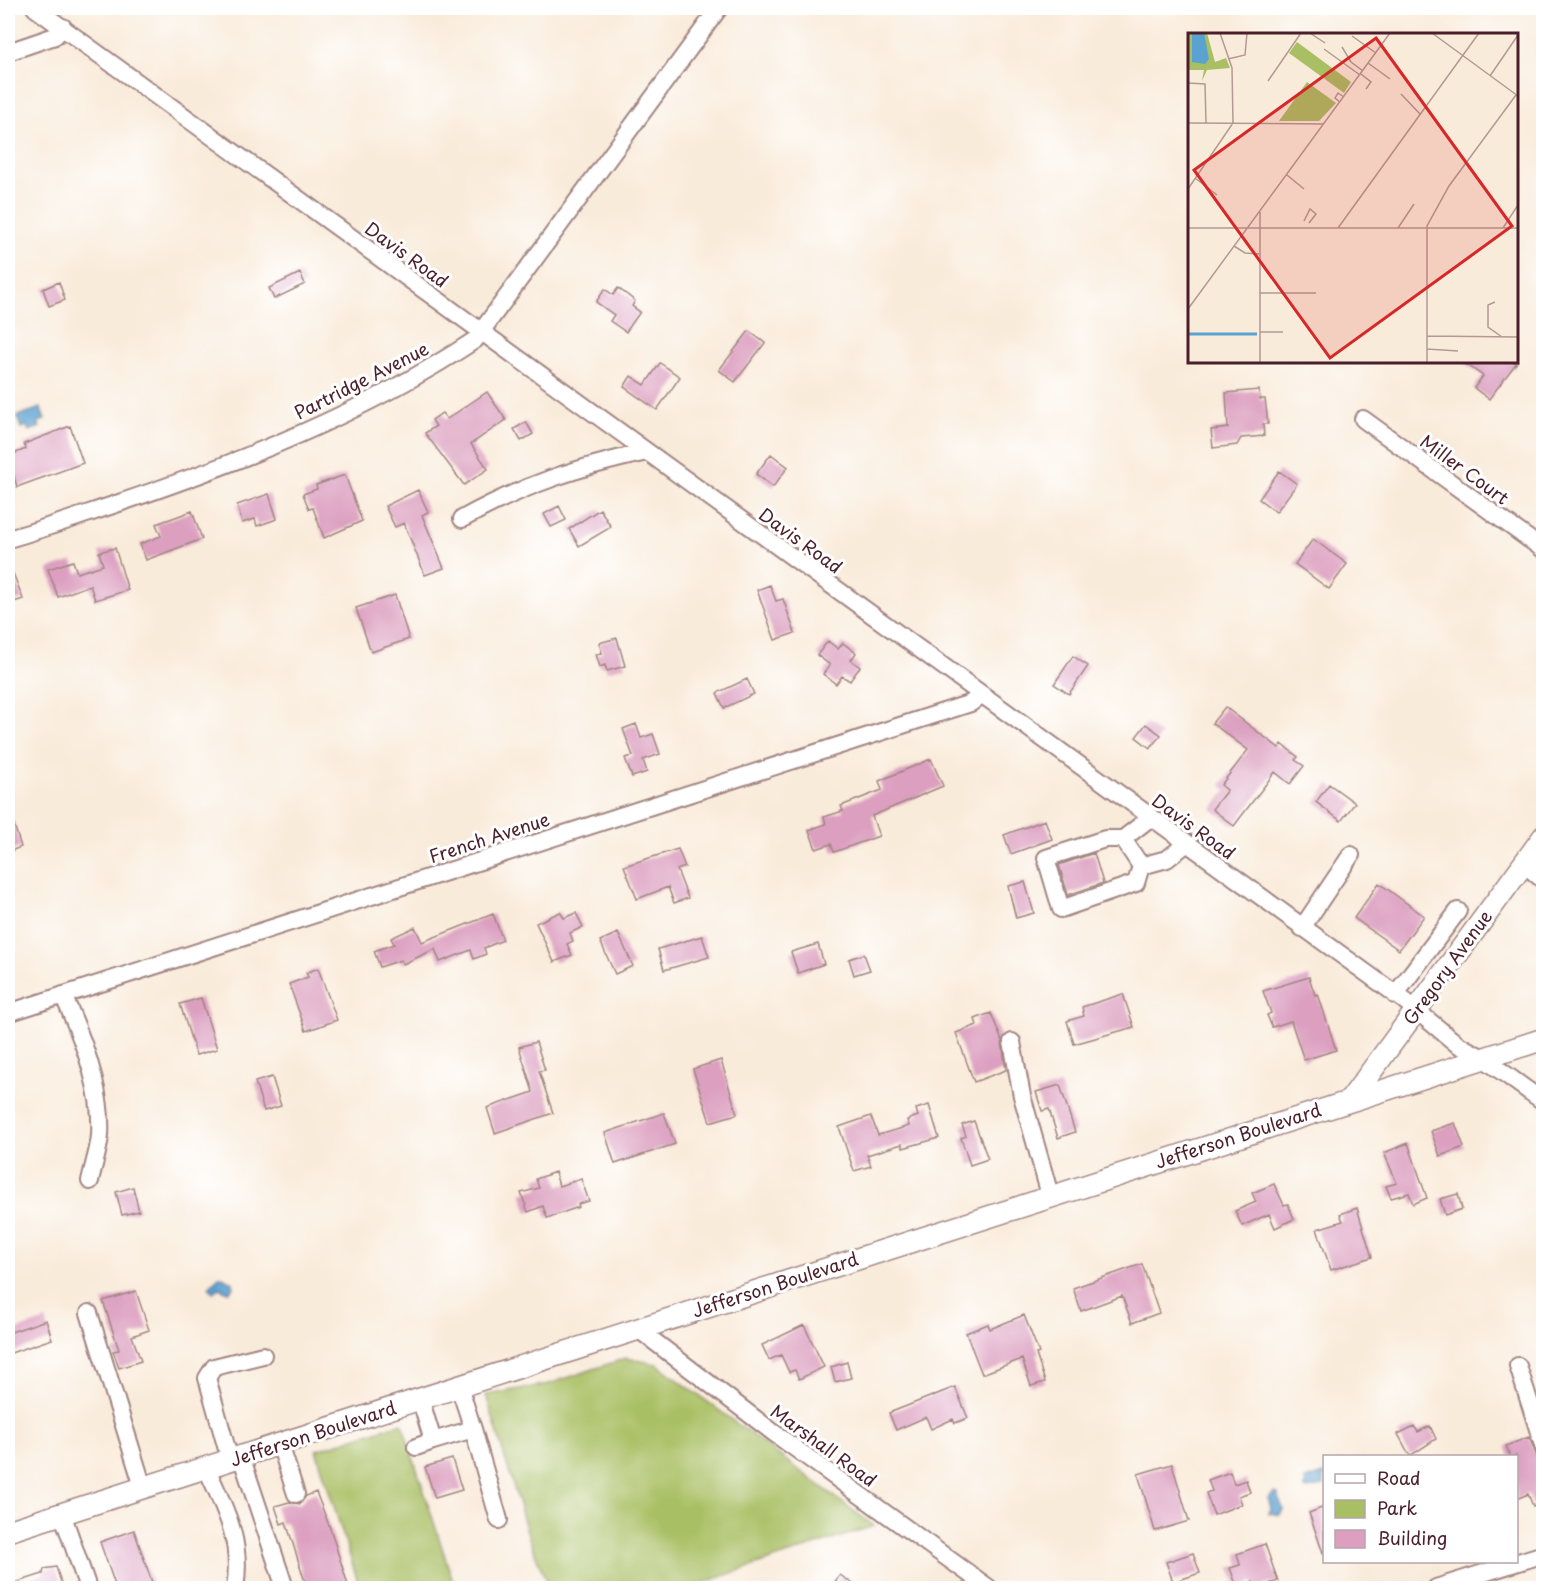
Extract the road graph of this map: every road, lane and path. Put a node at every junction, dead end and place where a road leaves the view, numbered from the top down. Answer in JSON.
{"nodes":[{"id":1,"x":35,"y":8,"type":"edge"},
{"id":2,"x":719,"y":8,"type":"edge"},
{"id":3,"x":63,"y":27,"type":"junction"},
{"id":4,"x":8,"y":52,"type":"edge"},
{"id":5,"x":482,"y":333,"type":"junction"},
{"id":6,"x":1363,"y":418,"type":"dead end"},
{"id":7,"x":647,"y":453,"type":"junction"},
{"id":8,"x":462,"y":519,"type":"dead end"},
{"id":9,"x":8,"y":539,"type":"edge"},
{"id":10,"x":1544,"y":550,"type":"edge"},
{"id":11,"x":981,"y":695,"type":"junction"},
{"id":12,"x":1150,"y":818,"type":"junction"},
{"id":13,"x":1544,"y":836,"type":"edge"},
{"id":14,"x":1123,"y":839,"type":"junction"},
{"id":15,"x":1186,"y":844,"type":"junction"},
{"id":16,"x":1351,"y":855,"type":"dead end"},
{"id":17,"x":1524,"y":863,"type":"junction"},
{"id":18,"x":1141,"y":866,"type":"junction"},
{"id":19,"x":1544,"y":881,"type":"edge"},
{"id":20,"x":1458,"y":910,"type":"dead end"},
{"id":21,"x":1302,"y":928,"type":"junction"},
{"id":22,"x":63,"y":995,"type":"junction"},
{"id":23,"x":1395,"y":995,"type":"junction"},
{"id":24,"x":1416,"y":1009,"type":"junction"},
{"id":25,"x":8,"y":1013,"type":"edge"},
{"id":26,"x":1544,"y":1039,"type":"edge"},
{"id":27,"x":1012,"y":1042,"type":"dead end"},
{"id":28,"x":1483,"y":1058,"type":"junction"},
{"id":29,"x":1351,"y":1099,"type":"junction"},
{"id":30,"x":1544,"y":1102,"type":"edge"},
{"id":31,"x":90,"y":1181,"type":"dead end"},
{"id":32,"x":1050,"y":1195,"type":"junction"},
{"id":33,"x":89,"y":1313,"type":"dead end"},
{"id":34,"x":646,"y":1327,"type":"junction"},
{"id":35,"x":263,"y":1355,"type":"dead end"},
{"id":36,"x":1518,"y":1366,"type":"dead end"},
{"id":37,"x":459,"y":1386,"type":"junction"},
{"id":38,"x":420,"y":1398,"type":"junction"},
{"id":39,"x":473,"y":1429,"type":"junction"},
{"id":40,"x":433,"y":1441,"type":"junction"},
{"id":41,"x":280,"y":1444,"type":"junction"},
{"id":42,"x":416,"y":1447,"type":"dead end"},
{"id":43,"x":1544,"y":1448,"type":"edge"},
{"id":44,"x":236,"y":1458,"type":"junction"},
{"id":45,"x":206,"y":1467,"type":"junction"},
{"id":46,"x":143,"y":1487,"type":"junction"},
{"id":47,"x":296,"y":1494,"type":"dead end"},
{"id":48,"x":62,"y":1513,"type":"junction"},
{"id":49,"x":499,"y":1520,"type":"dead end"},
{"id":50,"x":8,"y":1531,"type":"edge"},
{"id":51,"x":1544,"y":1554,"type":"edge"},
{"id":52,"x":1518,"y":1562,"type":"edge"},
{"id":53,"x":1515,"y":1563,"type":"edge"},
{"id":54,"x":88,"y":1588,"type":"edge"},
{"id":55,"x":235,"y":1588,"type":"edge"},
{"id":56,"x":285,"y":1588,"type":"edge"},
{"id":57,"x":989,"y":1588,"type":"edge"},
{"id":58,"x":1436,"y":1588,"type":"edge"}],
"edges":[{"from":1,"to":3,"type":"street","name":"Davis Road"},
{"from":2,"to":5,"type":"street","name":"Partridge Avenue"},
{"from":3,"to":4,"type":"street"},
{"from":3,"to":5,"type":"street","name":"Davis Road"},
{"from":5,"to":7,"type":"street","name":"Davis Road"},
{"from":5,"to":9,"type":"street","name":"Partridge Avenue"},
{"from":6,"to":10,"type":"street","name":"Miller Court"},
{"from":7,"to":8,"type":"street"},
{"from":7,"to":11,"type":"street","name":"Davis Road"},
{"from":11,"to":12,"type":"street","name":"Davis Road"},
{"from":11,"to":22,"type":"street","name":"French Avenue"},
{"from":12,"to":14,"type":"street"},
{"from":12,"to":15,"type":"street","name":"Davis Road"},
{"from":13,"to":17,"type":"main road","name":"Gregory Avenue"},
{"from":14,"to":18,"type":"street"},
{"from":14,"to":18,"type":"street"},
{"from":15,"to":18,"type":"street"},
{"from":15,"to":21,"type":"street","name":"Davis Road"},
{"from":16,"to":21,"type":"street"},
{"from":17,"to":19,"type":"street"},
{"from":17,"to":24,"type":"main road","name":"Gregory Avenue"},
{"from":20,"to":23,"type":"street"},
{"from":21,"to":23,"type":"street","name":"Davis Road"},
{"from":22,"to":25,"type":"street","name":"French Avenue"},
{"from":22,"to":31,"type":"street"},
{"from":23,"to":24,"type":"street","name":"Davis Road"},
{"from":24,"to":28,"type":"street","name":"Davis Road"},
{"from":24,"to":29,"type":"main road","name":"Gregory Avenue"},
{"from":26,"to":28,"type":"main road","name":"Jefferson Boulevard"},
{"from":27,"to":32,"type":"street"},
{"from":28,"to":29,"type":"main road","name":"Jefferson Boulevard"},
{"from":28,"to":30,"type":"street","name":"Davis Road"},
{"from":29,"to":32,"type":"main road","name":"Jefferson Boulevard"},
{"from":32,"to":34,"type":"main road","name":"Jefferson Boulevard"},
{"from":33,"to":46,"type":"street"},
{"from":34,"to":37,"type":"main road","name":"Jefferson Boulevard"},
{"from":34,"to":57,"type":"street","name":"Marshall Road"},
{"from":35,"to":44,"type":"street"},
{"from":36,"to":43,"type":"street"},
{"from":37,"to":38,"type":"main road","name":"Jefferson Boulevard"},
{"from":37,"to":39,"type":"street"},
{"from":38,"to":40,"type":"street"},
{"from":38,"to":41,"type":"main road","name":"Jefferson Boulevard"},
{"from":39,"to":40,"type":"street"},
{"from":39,"to":49,"type":"street"},
{"from":40,"to":42,"type":"street"},
{"from":41,"to":44,"type":"main road","name":"Jefferson Boulevard"},
{"from":41,"to":47,"type":"street"},
{"from":44,"to":45,"type":"main road","name":"Jefferson Boulevard"},
{"from":44,"to":56,"type":"street"},
{"from":45,"to":46,"type":"main road","name":"Jefferson Boulevard"},
{"from":45,"to":55,"type":"street"},
{"from":46,"to":48,"type":"main road","name":"Jefferson Boulevard"},
{"from":48,"to":50,"type":"main road","name":"Jefferson Boulevard"},
{"from":48,"to":54,"type":"street"},
{"from":51,"to":52,"type":"street"},
{"from":53,"to":58,"type":"street"}]}
